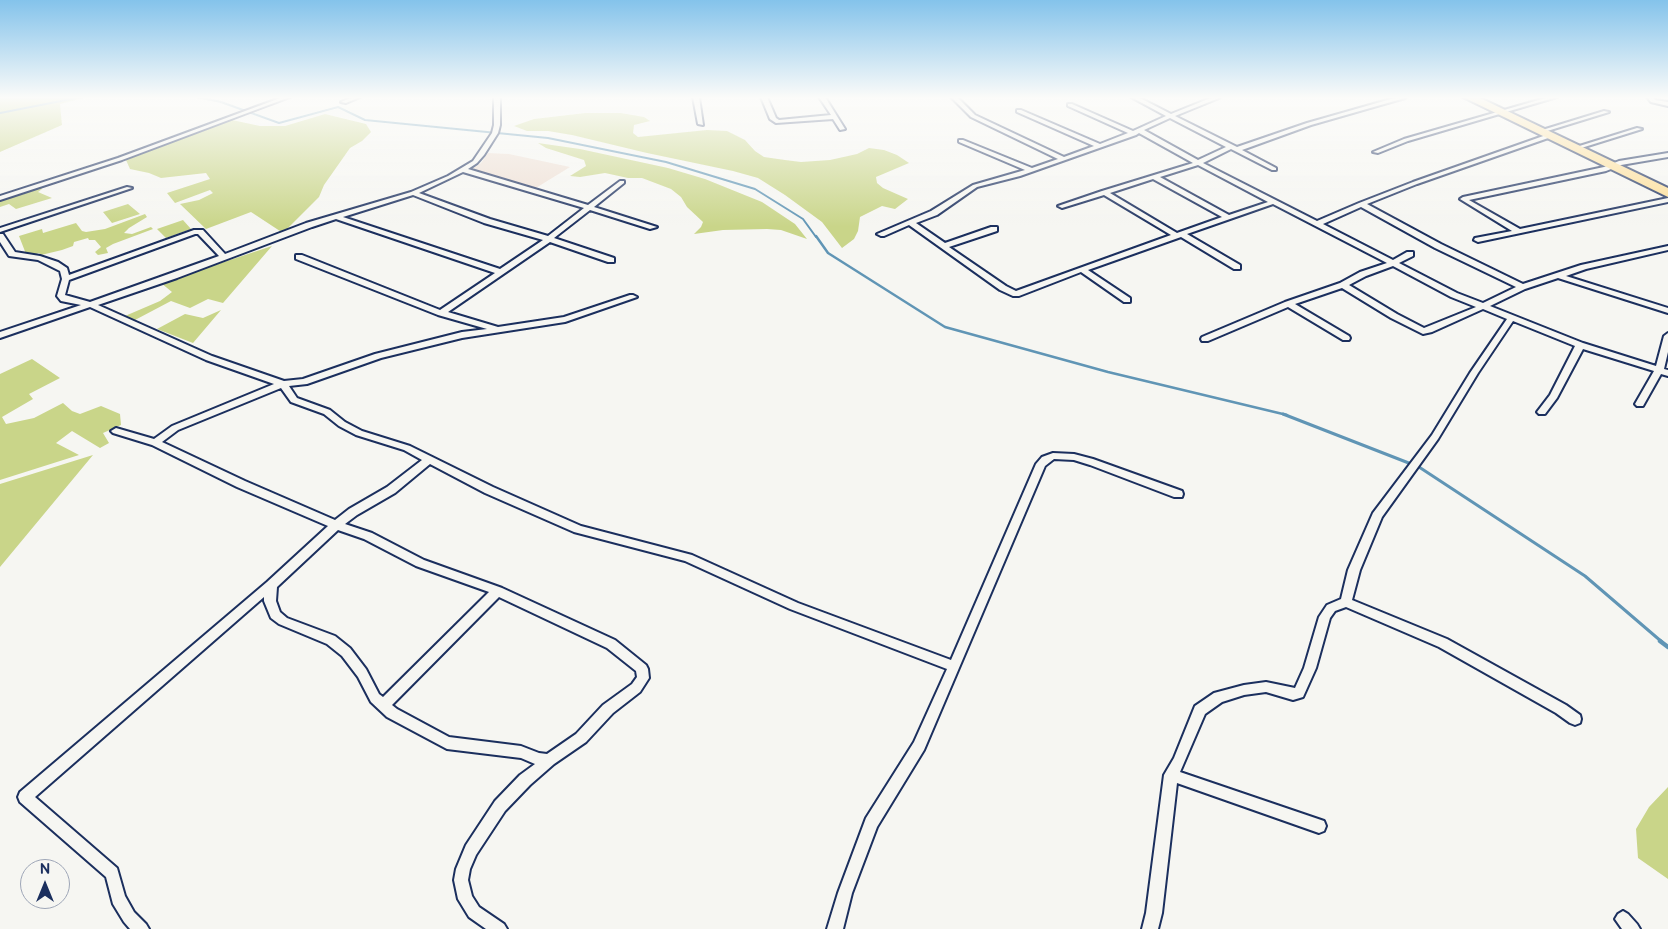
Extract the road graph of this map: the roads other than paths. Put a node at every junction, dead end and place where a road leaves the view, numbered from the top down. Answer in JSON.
{"nodes":[{"id":1,"x":170,"y":140,"type":"edge"},
{"id":2,"x":491,"y":140,"type":"edge"},
{"id":3,"x":1025,"y":140,"type":"edge"},
{"id":4,"x":1086,"y":140,"type":"edge"},
{"id":5,"x":1114,"y":140,"type":"edge"},
{"id":6,"x":1153,"y":140,"type":"edge"},
{"id":7,"x":1218,"y":140,"type":"edge"},
{"id":8,"x":1257,"y":140,"type":"edge"},
{"id":9,"x":1405,"y":140,"type":"edge"},
{"id":10,"x":1529,"y":140,"type":"edge"},
{"id":11,"x":1560,"y":140,"type":"edge"},
{"id":12,"x":1603,"y":140,"type":"edge"},
{"id":13,"x":961,"y":141,"type":"dead end"},
{"id":14,"x":1099,"y":146,"type":"junction"},
{"id":15,"x":1233,"y":148,"type":"junction"},
{"id":16,"x":1576,"y":148,"type":"junction"},
{"id":17,"x":1376,"y":152,"type":"dead end"},
{"id":18,"x":1668,"y":155,"type":"edge"},
{"id":19,"x":1062,"y":158,"type":"junction"},
{"id":20,"x":1198,"y":163,"type":"junction"},
{"id":21,"x":1612,"y":166,"type":"junction"},
{"id":22,"x":1274,"y":169,"type":"dead end"},
{"id":23,"x":463,"y":170,"type":"junction"},
{"id":24,"x":1031,"y":170,"type":"junction"},
{"id":25,"x":1154,"y":177,"type":"junction"},
{"id":26,"x":622,"y":182,"type":"dead end"},
{"id":27,"x":129,"y":188,"type":"dead end"},
{"id":28,"x":1104,"y":192,"type":"junction"},
{"id":29,"x":413,"y":193,"type":"junction"},
{"id":30,"x":1668,"y":193,"type":"edge"},
{"id":31,"x":0,"y":198,"type":"edge"},
{"id":32,"x":1668,"y":200,"type":"edge"},
{"id":33,"x":1274,"y":202,"type":"junction"},
{"id":34,"x":1361,"y":204,"type":"junction"},
{"id":35,"x":1062,"y":206,"type":"dead end"},
{"id":36,"x":589,"y":208,"type":"junction"},
{"id":37,"x":337,"y":217,"type":"junction"},
{"id":38,"x":1229,"y":218,"type":"junction"},
{"id":39,"x":911,"y":223,"type":"junction"},
{"id":40,"x":1317,"y":224,"type":"junction"},
{"id":41,"x":653,"y":227,"type":"dead end"},
{"id":42,"x":994,"y":229,"type":"dead end"},
{"id":43,"x":0,"y":230,"type":"edge"},
{"id":44,"x":1518,"y":231,"type":"junction"},
{"id":45,"x":881,"y":234,"type":"dead end"},
{"id":46,"x":1180,"y":235,"type":"junction"},
{"id":47,"x":0,"y":236,"type":"edge"},
{"id":48,"x":549,"y":239,"type":"junction"},
{"id":49,"x":1478,"y":240,"type":"dead end"},
{"id":50,"x":944,"y":246,"type":"junction"},
{"id":51,"x":1668,"y":248,"type":"edge"},
{"id":52,"x":1410,"y":254,"type":"dead end"},
{"id":53,"x":224,"y":257,"type":"junction"},
{"id":54,"x":299,"y":257,"type":"dead end"},
{"id":55,"x":611,"y":260,"type":"dead end"},
{"id":56,"x":1392,"y":264,"type":"junction"},
{"id":57,"x":1237,"y":267,"type":"dead end"},
{"id":58,"x":1082,"y":269,"type":"junction"},
{"id":59,"x":500,"y":272,"type":"junction"},
{"id":60,"x":1559,"y":276,"type":"junction"},
{"id":61,"x":66,"y":278,"type":"junction"},
{"id":62,"x":1343,"y":284,"type":"junction"},
{"id":63,"x":1522,"y":287,"type":"junction"},
{"id":64,"x":633,"y":297,"type":"dead end"},
{"id":65,"x":1127,"y":300,"type":"dead end"},
{"id":66,"x":90,"y":304,"type":"junction"},
{"id":67,"x":1288,"y":304,"type":"junction"},
{"id":68,"x":1484,"y":306,"type":"junction"},
{"id":69,"x":1668,"y":311,"type":"edge"},
{"id":70,"x":441,"y":313,"type":"junction"},
{"id":71,"x":1512,"y":318,"type":"junction"},
{"id":72,"x":498,"y":328,"type":"junction"},
{"id":73,"x":0,"y":335,"type":"edge"},
{"id":74,"x":1668,"y":336,"type":"edge"},
{"id":75,"x":1346,"y":338,"type":"dead end"},
{"id":76,"x":1205,"y":339,"type":"dead end"},
{"id":77,"x":1580,"y":345,"type":"junction"},
{"id":78,"x":1664,"y":372,"type":"edge"},
{"id":79,"x":282,"y":384,"type":"junction"},
{"id":80,"x":1640,"y":404,"type":"dead end"},
{"id":81,"x":1542,"y":412,"type":"dead end"},
{"id":82,"x":116,"y":431,"type":"dead end"},
{"id":83,"x":155,"y":443,"type":"junction"},
{"id":84,"x":429,"y":458,"type":"junction"},
{"id":85,"x":1178,"y":494,"type":"dead end"},
{"id":86,"x":336,"y":525,"type":"junction"},
{"id":87,"x":271,"y":585,"type":"junction"},
{"id":88,"x":498,"y":591,"type":"junction"},
{"id":89,"x":1346,"y":602,"type":"junction"},
{"id":90,"x":953,"y":666,"type":"junction"},
{"id":91,"x":383,"y":706,"type":"junction"},
{"id":92,"x":1575,"y":719,"type":"dead end"},
{"id":93,"x":549,"y":760,"type":"junction"},
{"id":94,"x":1171,"y":774,"type":"junction"},
{"id":95,"x":1319,"y":826,"type":"dead end"},
{"id":96,"x":493,"y":927,"type":"edge"},
{"id":97,"x":141,"y":929,"type":"edge"},
{"id":98,"x":835,"y":929,"type":"edge"},
{"id":99,"x":1150,"y":929,"type":"edge"}],
"edges":[{"from":1,"to":31,"type":"street"},
{"from":2,"to":23,"type":"street"},
{"from":3,"to":19,"type":"street"},
{"from":4,"to":14,"type":"street"},
{"from":5,"to":14,"type":"street"},
{"from":6,"to":20,"type":"street"},
{"from":7,"to":15,"type":"street"},
{"from":8,"to":15,"type":"street"},
{"from":9,"to":17,"type":"street"},
{"from":10,"to":34,"type":"street"},
{"from":11,"to":16,"type":"highway"},
{"from":12,"to":16,"type":"street"},
{"from":13,"to":24,"type":"street"},
{"from":14,"to":19,"type":"street"},
{"from":15,"to":20,"type":"street"},
{"from":15,"to":22,"type":"street"},
{"from":16,"to":21,"type":"highway"},
{"from":18,"to":21,"type":"street"},
{"from":19,"to":24,"type":"street"},
{"from":20,"to":25,"type":"street"},
{"from":20,"to":33,"type":"street"},
{"from":21,"to":30,"type":"highway"},
{"from":21,"to":44,"type":"street"},
{"from":23,"to":29,"type":"street"},
{"from":23,"to":36,"type":"street"},
{"from":24,"to":39,"type":"street"},
{"from":25,"to":28,"type":"street"},
{"from":25,"to":38,"type":"street"},
{"from":26,"to":36,"type":"street"},
{"from":27,"to":43,"type":"street"},
{"from":28,"to":35,"type":"street"},
{"from":28,"to":46,"type":"street"},
{"from":29,"to":37,"type":"street"},
{"from":29,"to":48,"type":"street"},
{"from":32,"to":44,"type":"street"},
{"from":33,"to":38,"type":"street"},
{"from":33,"to":40,"type":"street"},
{"from":34,"to":40,"type":"street"},
{"from":34,"to":63,"type":"street"},
{"from":36,"to":41,"type":"street"},
{"from":36,"to":48,"type":"street"},
{"from":37,"to":53,"type":"street"},
{"from":37,"to":59,"type":"street"},
{"from":38,"to":46,"type":"street"},
{"from":39,"to":45,"type":"street"},
{"from":39,"to":50,"type":"street"},
{"from":40,"to":56,"type":"street"},
{"from":42,"to":50,"type":"street"},
{"from":44,"to":49,"type":"street"},
{"from":46,"to":57,"type":"street"},
{"from":46,"to":58,"type":"street"},
{"from":47,"to":61,"type":"street"},
{"from":48,"to":55,"type":"street"},
{"from":48,"to":59,"type":"street"},
{"from":50,"to":58,"type":"street"},
{"from":51,"to":60,"type":"street"},
{"from":52,"to":56,"type":"street"},
{"from":53,"to":61,"type":"street"},
{"from":53,"to":66,"type":"street"},
{"from":54,"to":70,"type":"street"},
{"from":56,"to":62,"type":"street"},
{"from":56,"to":68,"type":"street"},
{"from":58,"to":65,"type":"street"},
{"from":59,"to":70,"type":"street"},
{"from":60,"to":63,"type":"street"},
{"from":60,"to":69,"type":"street"},
{"from":61,"to":66,"type":"street"},
{"from":62,"to":67,"type":"street"},
{"from":62,"to":68,"type":"street"},
{"from":63,"to":68,"type":"street"},
{"from":64,"to":72,"type":"street"},
{"from":66,"to":73,"type":"street"},
{"from":66,"to":79,"type":"street"},
{"from":67,"to":75,"type":"street"},
{"from":67,"to":76,"type":"street"},
{"from":68,"to":71,"type":"street"},
{"from":70,"to":72,"type":"street"},
{"from":71,"to":77,"type":"street"},
{"from":71,"to":89,"type":"street"},
{"from":72,"to":79,"type":"street"},
{"from":74,"to":78,"type":"street"},
{"from":77,"to":78,"type":"street"},
{"from":77,"to":81,"type":"street"},
{"from":78,"to":80,"type":"street"},
{"from":79,"to":83,"type":"street"},
{"from":79,"to":84,"type":"street"},
{"from":82,"to":83,"type":"street"},
{"from":83,"to":86,"type":"street"},
{"from":84,"to":86,"type":"street"},
{"from":84,"to":90,"type":"street"},
{"from":85,"to":90,"type":"street"},
{"from":86,"to":87,"type":"street"},
{"from":86,"to":88,"type":"street"},
{"from":87,"to":91,"type":"street"},
{"from":87,"to":97,"type":"street"},
{"from":88,"to":91,"type":"street"},
{"from":88,"to":93,"type":"street"},
{"from":89,"to":92,"type":"street"},
{"from":89,"to":94,"type":"street"},
{"from":90,"to":98,"type":"street"},
{"from":91,"to":93,"type":"street"},
{"from":93,"to":96,"type":"street"},
{"from":94,"to":95,"type":"street"},
{"from":94,"to":99,"type":"street"}]}
